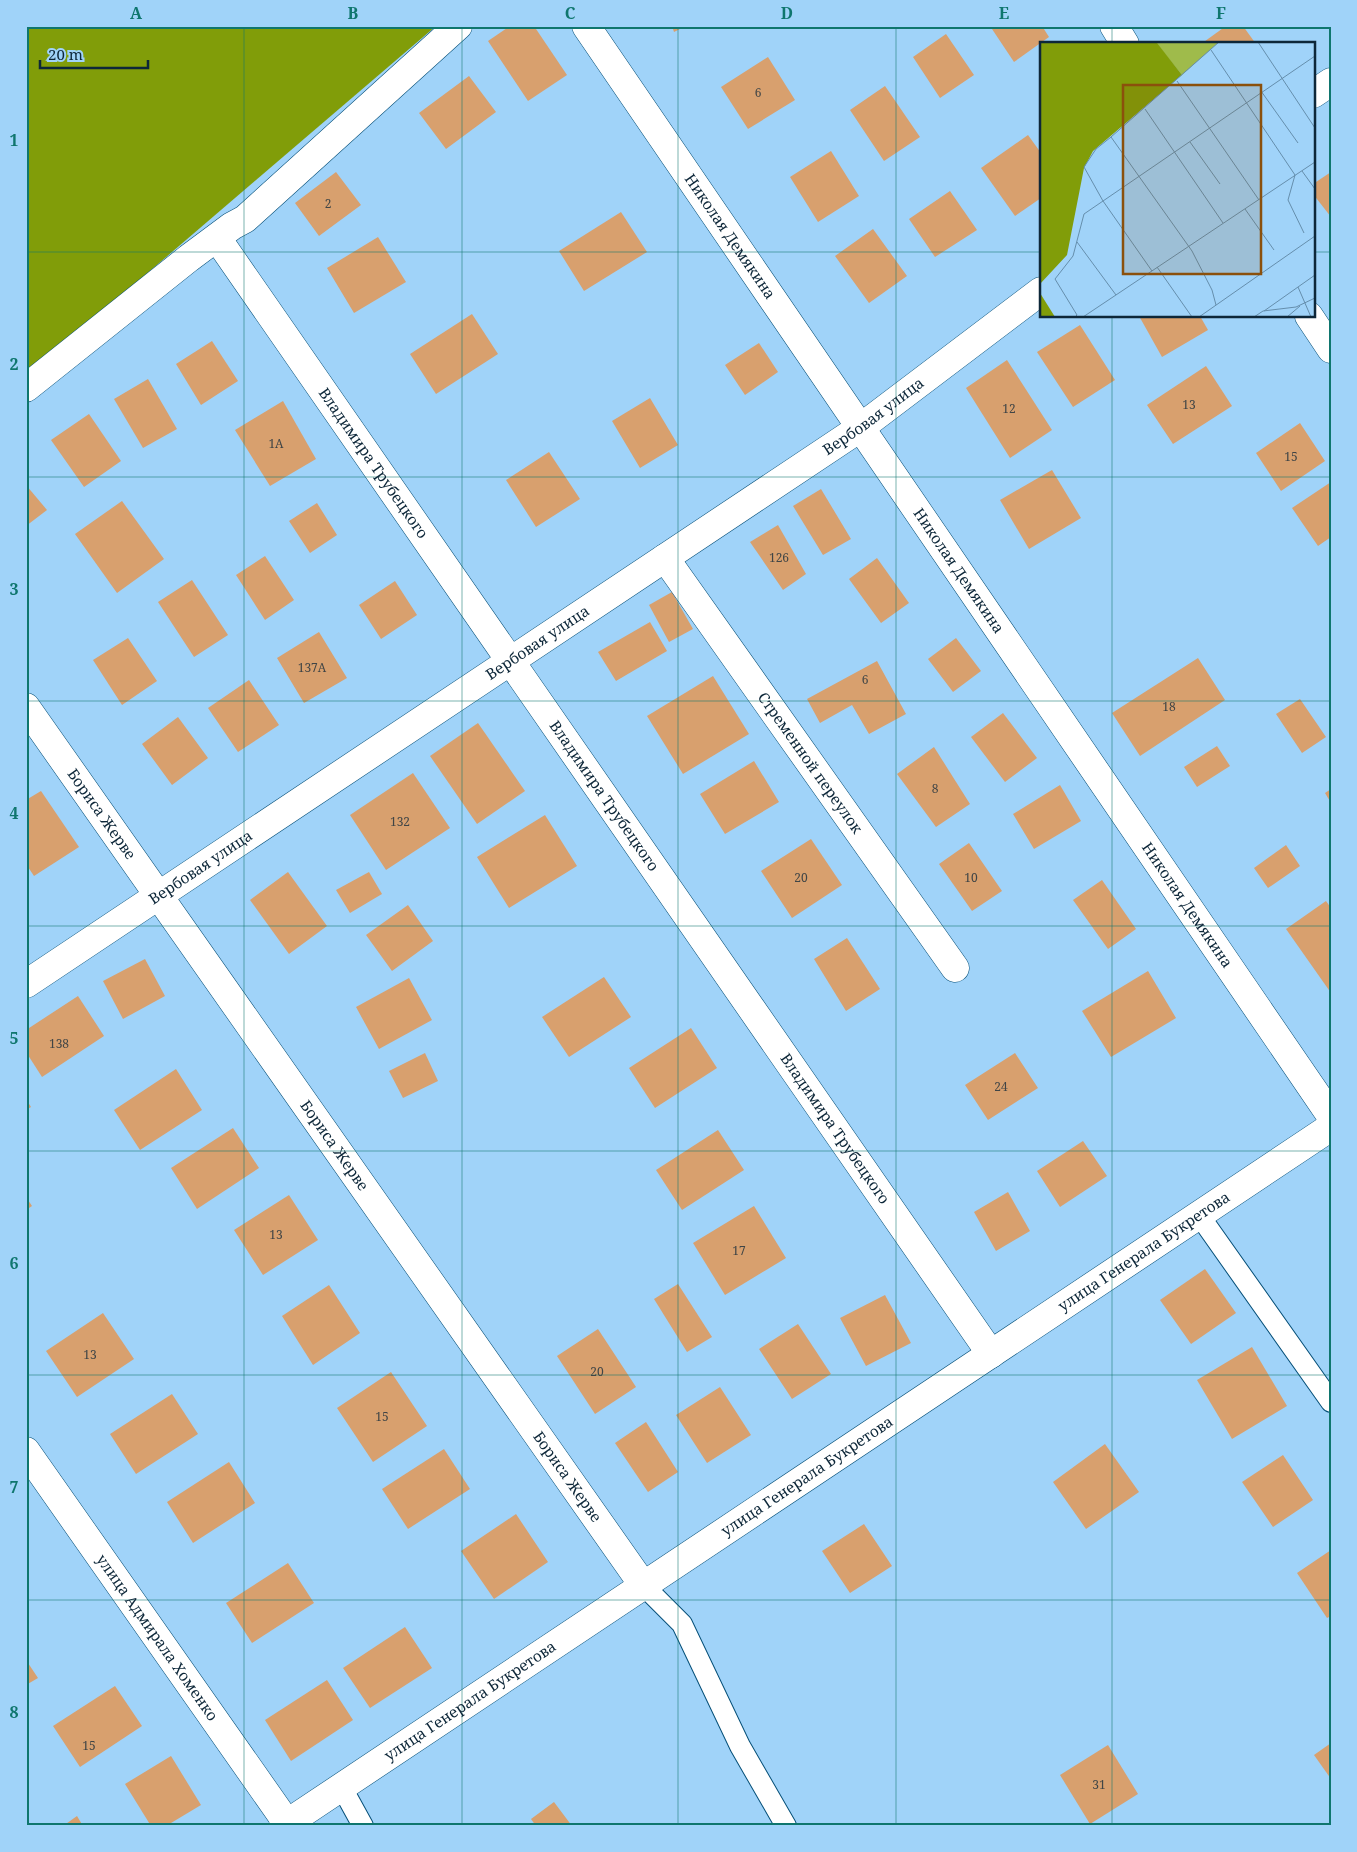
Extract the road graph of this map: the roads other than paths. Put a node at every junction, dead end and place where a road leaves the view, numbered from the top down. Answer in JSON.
{"nodes":[{"id":1,"x":458,"y":26,"type":"edge"},
{"id":2,"x":586,"y":26,"type":"edge"},
{"id":3,"x":1114,"y":26,"type":"edge"},
{"id":4,"x":1124,"y":42,"type":"edge"},
{"id":5,"x":1331,"y":82,"type":"edge"},
{"id":6,"x":1314,"y":93,"type":"edge"},
{"id":7,"x":217,"y":238,"type":"junction"},
{"id":8,"x":1040,"y":293,"type":"edge"},
{"id":9,"x":1310,"y":318,"type":"edge"},
{"id":10,"x":1331,"y":348,"type":"edge"},
{"id":11,"x":26,"y":388,"type":"edge"},
{"id":12,"x":860,"y":428,"type":"junction"},
{"id":13,"x":665,"y":558,"type":"junction"},
{"id":14,"x":511,"y":661,"type":"junction"},
{"id":15,"x":26,"y":706,"type":"edge"},
{"id":16,"x":159,"y":896,"type":"junction"},
{"id":17,"x":955,"y":968,"type":"dead end"},
{"id":18,"x":26,"y":984,"type":"edge"},
{"id":19,"x":1331,"y":1116,"type":"edge"},
{"id":20,"x":1331,"y":1127,"type":"edge"},
{"id":21,"x":1199,"y":1215,"type":"junction"},
{"id":22,"x":990,"y":1354,"type":"junction"},
{"id":23,"x":1331,"y":1402,"type":"edge"},
{"id":24,"x":26,"y":1451,"type":"edge"},
{"id":25,"x":643,"y":1585,"type":"junction"},
{"id":26,"x":341,"y":1786,"type":"junction"},
{"id":27,"x":285,"y":1824,"type":"edge"},
{"id":28,"x":363,"y":1826,"type":"edge"},
{"id":29,"x":786,"y":1826,"type":"edge"}],
"edges":[{"from":1,"to":7,"type":"street"},
{"from":2,"to":12,"type":"street","name":"Николая Демякина"},
{"from":3,"to":4,"type":"street"},
{"from":5,"to":6,"type":"street"},
{"from":7,"to":11,"type":"street"},
{"from":7,"to":14,"type":"street","name":"Владимира Трубецкого"},
{"from":8,"to":12,"type":"street","name":"Вербовая улица"},
{"from":9,"to":10,"type":"street"},
{"from":12,"to":13,"type":"street","name":"Вербовая улица"},
{"from":12,"to":19,"type":"street","name":"Николая Демякина"},
{"from":13,"to":14,"type":"street","name":"Вербовая улица"},
{"from":13,"to":17,"type":"street","name":"Стременной переулок"},
{"from":14,"to":16,"type":"street","name":"Вербовая улица"},
{"from":14,"to":22,"type":"street","name":"Владимира Трубецкого"},
{"from":15,"to":16,"type":"street","name":"Бориса Жерве"},
{"from":16,"to":18,"type":"street","name":"Вербовая улица"},
{"from":16,"to":25,"type":"street","name":"Бориса Жерве"},
{"from":20,"to":21,"type":"street","name":"улица Генерала Букретова"},
{"from":21,"to":22,"type":"street","name":"улица Генерала Букретова"},
{"from":21,"to":23,"type":"lane"},
{"from":22,"to":25,"type":"street","name":"улица Генерала Букретова"},
{"from":24,"to":27,"type":"street","name":"улица Адмирала Хоменко"},
{"from":25,"to":26,"type":"street","name":"улица Генерала Букретова"},
{"from":25,"to":29,"type":"lane"},
{"from":26,"to":27,"type":"street","name":"улица Генерала Букретова"},
{"from":26,"to":28,"type":"lane"}]}
